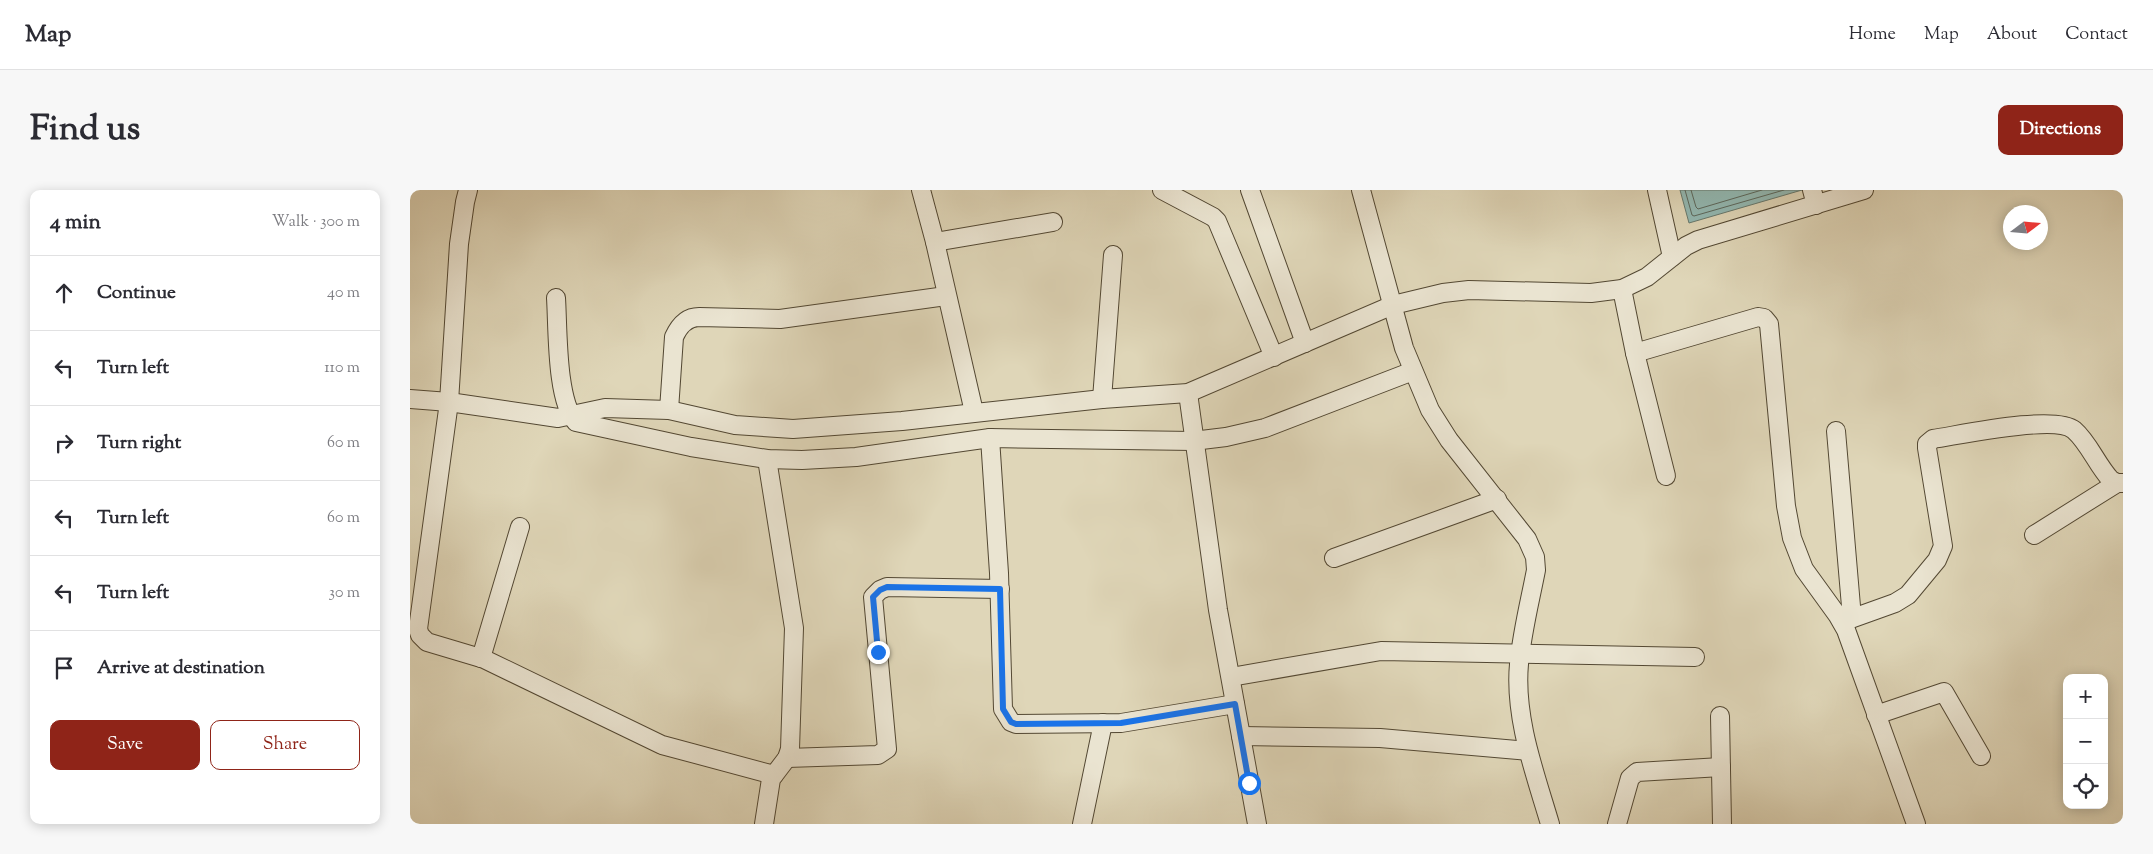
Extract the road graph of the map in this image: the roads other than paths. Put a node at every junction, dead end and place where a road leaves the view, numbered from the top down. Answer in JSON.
{"nodes":[{"id":1,"x":468,"y":190,"type":"edge"},
{"id":2,"x":921,"y":190,"type":"edge"},
{"id":3,"x":1162,"y":190,"type":"edge"},
{"id":4,"x":1250,"y":190,"type":"edge"},
{"id":5,"x":1361,"y":190,"type":"edge"},
{"id":6,"x":1657,"y":190,"type":"edge"},
{"id":7,"x":1864,"y":190,"type":"edge"},
{"id":8,"x":1814,"y":197,"type":"edge"},
{"id":9,"x":1053,"y":222,"type":"dead end"},
{"id":10,"x":935,"y":242,"type":"junction"},
{"id":11,"x":1113,"y":255,"type":"dead end"},
{"id":12,"x":1672,"y":257,"type":"junction"},
{"id":13,"x":1622,"y":289,"type":"junction"},
{"id":14,"x":946,"y":296,"type":"junction"},
{"id":15,"x":556,"y":298,"type":"dead end"},
{"id":16,"x":1392,"y":306,"type":"junction"},
{"id":17,"x":1305,"y":343,"type":"junction"},
{"id":18,"x":1634,"y":346,"type":"junction"},
{"id":19,"x":1274,"y":356,"type":"junction"},
{"id":20,"x":1413,"y":371,"type":"junction"},
{"id":21,"x":1188,"y":393,"type":"junction"},
{"id":22,"x":410,"y":399,"type":"edge"},
{"id":23,"x":1102,"y":399,"type":"junction"},
{"id":24,"x":449,"y":402,"type":"junction"},
{"id":25,"x":669,"y":410,"type":"junction"},
{"id":26,"x":974,"y":412,"type":"junction"},
{"id":27,"x":570,"y":416,"type":"junction"},
{"id":28,"x":1192,"y":426,"type":"junction"},
{"id":29,"x":1836,"y":431,"type":"dead end"},
{"id":30,"x":990,"y":438,"type":"junction"},
{"id":31,"x":767,"y":458,"type":"junction"},
{"id":32,"x":1666,"y":476,"type":"dead end"},
{"id":33,"x":2120,"y":483,"type":"edge"},
{"id":34,"x":1497,"y":499,"type":"junction"},
{"id":35,"x":520,"y":527,"type":"dead end"},
{"id":36,"x":2034,"y":535,"type":"dead end"},
{"id":37,"x":1334,"y":558,"type":"dead end"},
{"id":38,"x":1000,"y":589,"type":"junction"},
{"id":39,"x":1847,"y":620,"type":"junction"},
{"id":40,"x":1521,"y":655,"type":"junction"},
{"id":41,"x":1695,"y":657,"type":"dead end"},
{"id":42,"x":481,"y":658,"type":"junction"},
{"id":43,"x":1231,"y":677,"type":"junction"},
{"id":44,"x":1235,"y":704,"type":"junction"},
{"id":45,"x":1876,"y":715,"type":"junction"},
{"id":46,"x":1720,"y":716,"type":"dead end"},
{"id":47,"x":1103,"y":723,"type":"junction"},
{"id":48,"x":1241,"y":736,"type":"junction"},
{"id":49,"x":1528,"y":751,"type":"junction"},
{"id":50,"x":1981,"y":756,"type":"dead end"},
{"id":51,"x":788,"y":758,"type":"junction"},
{"id":52,"x":1721,"y":767,"type":"junction"},
{"id":53,"x":774,"y":775,"type":"junction"},
{"id":54,"x":764,"y":824,"type":"edge"},
{"id":55,"x":1082,"y":824,"type":"edge"},
{"id":56,"x":1257,"y":824,"type":"edge"},
{"id":57,"x":1550,"y":824,"type":"edge"},
{"id":58,"x":1617,"y":824,"type":"edge"},
{"id":59,"x":1722,"y":824,"type":"edge"},
{"id":60,"x":1916,"y":824,"type":"edge"}],
"edges":[{"from":1,"to":24,"type":"street"},
{"from":2,"to":10,"type":"street"},
{"from":3,"to":19,"type":"street"},
{"from":4,"to":17,"type":"street"},
{"from":5,"to":16,"type":"street"},
{"from":6,"to":12,"type":"street"},
{"from":7,"to":8,"type":"street"},
{"from":8,"to":12,"type":"street"},
{"from":9,"to":10,"type":"street"},
{"from":10,"to":14,"type":"street"},
{"from":11,"to":23,"type":"street"},
{"from":12,"to":13,"type":"street"},
{"from":13,"to":16,"type":"street"},
{"from":13,"to":18,"type":"street"},
{"from":14,"to":25,"type":"street"},
{"from":14,"to":26,"type":"street"},
{"from":15,"to":27,"type":"street"},
{"from":16,"to":17,"type":"street"},
{"from":16,"to":20,"type":"street"},
{"from":17,"to":19,"type":"street"},
{"from":18,"to":32,"type":"street"},
{"from":18,"to":39,"type":"street"},
{"from":19,"to":21,"type":"street"},
{"from":20,"to":28,"type":"street"},
{"from":20,"to":34,"type":"street"},
{"from":21,"to":23,"type":"street"},
{"from":21,"to":28,"type":"street"},
{"from":22,"to":24,"type":"street"},
{"from":23,"to":26,"type":"street"},
{"from":24,"to":27,"type":"street"},
{"from":24,"to":42,"type":"street"},
{"from":25,"to":26,"type":"street"},
{"from":25,"to":27,"type":"street"},
{"from":27,"to":31,"type":"street"},
{"from":28,"to":30,"type":"street"},
{"from":28,"to":43,"type":"street"},
{"from":29,"to":39,"type":"street"},
{"from":30,"to":31,"type":"street"},
{"from":30,"to":38,"type":"street"},
{"from":31,"to":51,"type":"street"},
{"from":33,"to":36,"type":"street"},
{"from":33,"to":39,"type":"street"},
{"from":34,"to":37,"type":"street"},
{"from":34,"to":40,"type":"street"},
{"from":35,"to":42,"type":"street"},
{"from":38,"to":47,"type":"street"},
{"from":38,"to":51,"type":"street"},
{"from":39,"to":45,"type":"street"},
{"from":40,"to":41,"type":"street"},
{"from":40,"to":43,"type":"street"},
{"from":40,"to":49,"type":"street"},
{"from":42,"to":53,"type":"street"},
{"from":43,"to":44,"type":"street"},
{"from":44,"to":47,"type":"street"},
{"from":44,"to":48,"type":"street"},
{"from":45,"to":50,"type":"street"},
{"from":45,"to":60,"type":"street"},
{"from":46,"to":52,"type":"street"},
{"from":47,"to":55,"type":"street"},
{"from":48,"to":49,"type":"street"},
{"from":48,"to":56,"type":"street"},
{"from":49,"to":57,"type":"street"},
{"from":51,"to":53,"type":"street"},
{"from":52,"to":58,"type":"street"},
{"from":52,"to":59,"type":"street"},
{"from":53,"to":54,"type":"street"}]}
